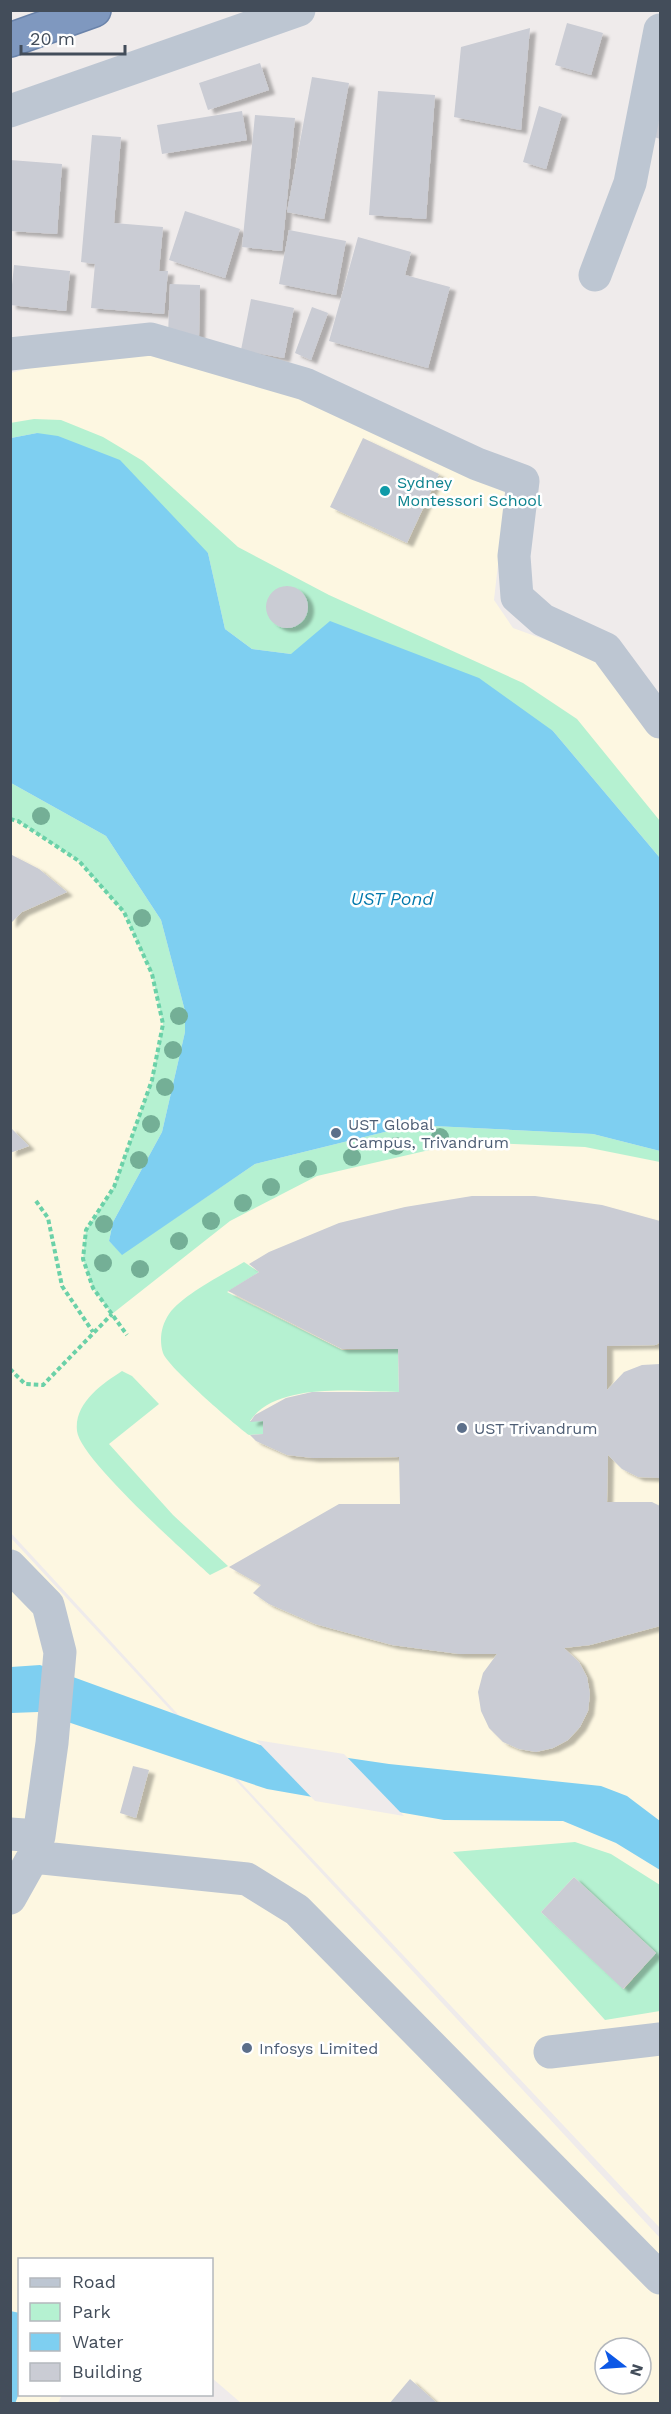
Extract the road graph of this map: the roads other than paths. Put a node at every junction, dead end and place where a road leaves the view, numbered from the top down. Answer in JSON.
{"nodes":[{"id":1,"x":94,"y":10,"type":"edge"},
{"id":2,"x":299,"y":10,"type":"edge"},
{"id":3,"x":660,"y":30,"type":"edge"},
{"id":4,"x":10,"y":40,"type":"edge"},
{"id":5,"x":10,"y":111,"type":"edge"},
{"id":6,"x":595,"y":275,"type":"dead end"},
{"id":7,"x":10,"y":354,"type":"edge"},
{"id":8,"x":660,"y":722,"type":"edge"},
{"id":9,"x":10,"y":1566,"type":"edge"},
{"id":10,"x":28,"y":1842,"type":"edge"},
{"id":11,"x":10,"y":1898,"type":"edge"},
{"id":12,"x":660,"y":2039,"type":"edge"},
{"id":13,"x":550,"y":2052,"type":"dead end"},
{"id":14,"x":660,"y":2278,"type":"edge"}],
"edges":[{"from":1,"to":4,"type":"highway"},
{"from":2,"to":5,"type":"street"},
{"from":3,"to":6,"type":"street"},
{"from":7,"to":8,"type":"street"},
{"from":9,"to":10,"type":"street"},
{"from":10,"to":11,"type":"street"},
{"from":10,"to":14,"type":"street"},
{"from":12,"to":13,"type":"street"}]}
